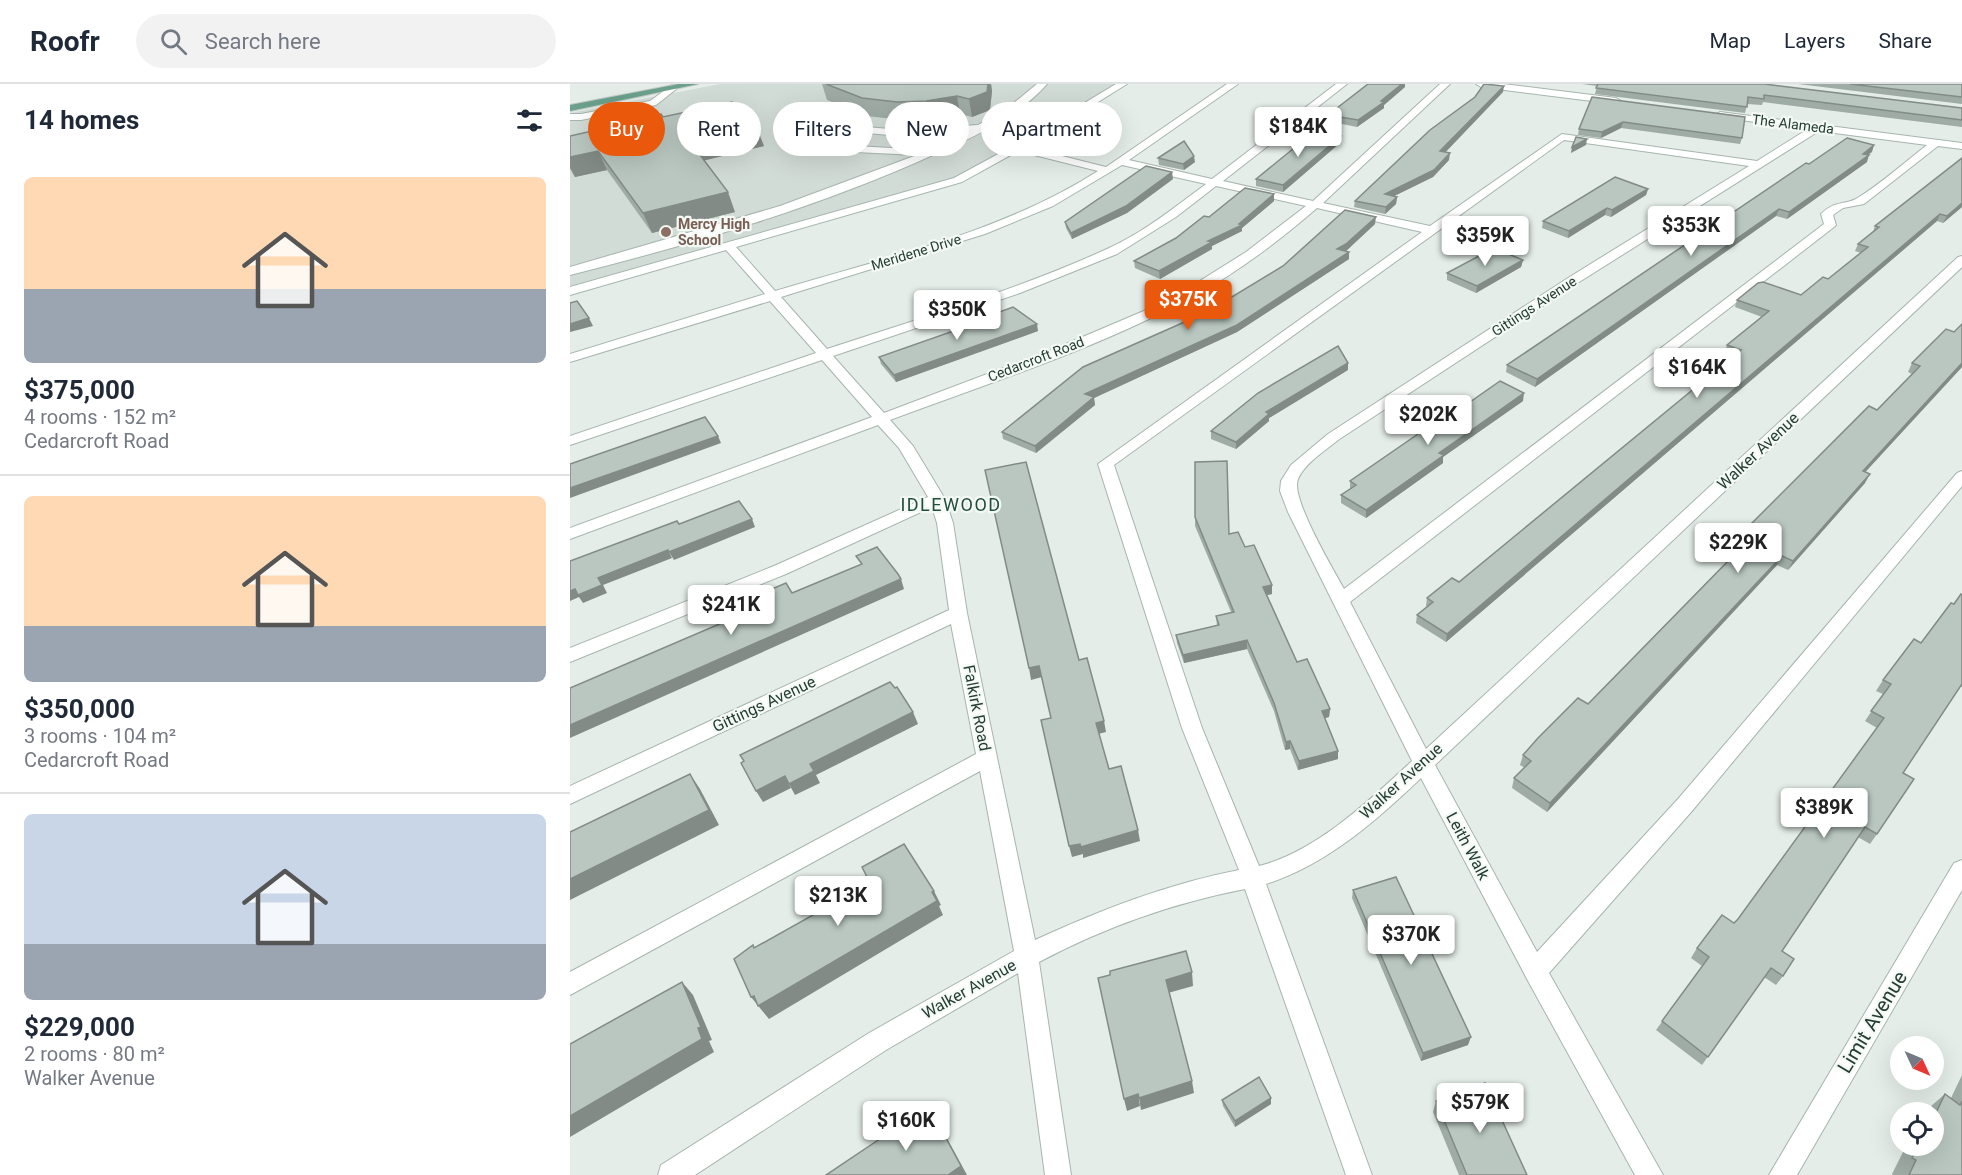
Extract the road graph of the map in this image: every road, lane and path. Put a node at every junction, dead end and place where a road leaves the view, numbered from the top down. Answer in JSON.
{"nodes":[{"id":1,"x":693,"y":84,"type":"edge"},
{"id":2,"x":1042,"y":84,"type":"edge"},
{"id":3,"x":1122,"y":84,"type":"edge"},
{"id":4,"x":1233,"y":84,"type":"edge"},
{"id":5,"x":1342,"y":84,"type":"edge"},
{"id":6,"x":1445,"y":84,"type":"edge"},
{"id":7,"x":1481,"y":84,"type":"edge"},
{"id":8,"x":672,"y":88,"type":"junction"},
{"id":9,"x":1020,"y":102,"type":"edge"},
{"id":10,"x":1092,"y":102,"type":"edge"},
{"id":11,"x":1632,"y":103,"type":"edge"},
{"id":12,"x":570,"y":108,"type":"edge"},
{"id":13,"x":1713,"y":114,"type":"edge"},
{"id":14,"x":570,"y":117,"type":"edge"},
{"id":15,"x":1818,"y":127,"type":"junction"},
{"id":16,"x":885,"y":132,"type":"edge"},
{"id":17,"x":1935,"y":142,"type":"junction"},
{"id":18,"x":1962,"y":146,"type":"edge"},
{"id":19,"x":885,"y":150,"type":"edge"},
{"id":20,"x":922,"y":156,"type":"edge"},
{"id":21,"x":1002,"y":156,"type":"edge"},
{"id":22,"x":1049,"y":156,"type":"edge"},
{"id":23,"x":1118,"y":161,"type":"junction"},
{"id":24,"x":1760,"y":164,"type":"junction"},
{"id":25,"x":1106,"y":170,"type":"junction"},
{"id":26,"x":1215,"y":182,"type":"junction"},
{"id":27,"x":1315,"y":205,"type":"junction"},
{"id":28,"x":1430,"y":230,"type":"junction"},
{"id":29,"x":729,"y":246,"type":"junction"},
{"id":30,"x":1962,"y":260,"type":"edge"},
{"id":31,"x":570,"y":271,"type":"edge"},
{"id":32,"x":570,"y":291,"type":"edge"},
{"id":33,"x":774,"y":296,"type":"junction"},
{"id":34,"x":826,"y":355,"type":"junction"},
{"id":35,"x":570,"y":358,"type":"edge"},
{"id":36,"x":882,"y":418,"type":"junction"},
{"id":37,"x":570,"y":441,"type":"edge"},
{"id":38,"x":1962,"y":476,"type":"edge"},
{"id":39,"x":937,"y":499,"type":"junction"},
{"id":40,"x":1296,"y":512,"type":"joint"},
{"id":41,"x":570,"y":534,"type":"edge"},
{"id":42,"x":1341,"y":600,"type":"junction"},
{"id":43,"x":958,"y":613,"type":"junction"},
{"id":44,"x":570,"y":655,"type":"edge"},
{"id":45,"x":986,"y":758,"type":"junction"},
{"id":46,"x":1422,"y":762,"type":"junction"},
{"id":47,"x":570,"y":795,"type":"edge"},
{"id":48,"x":1962,"y":870,"type":"edge"},
{"id":49,"x":1253,"y":879,"type":"junction"},
{"id":50,"x":1027,"y":957,"type":"junction"},
{"id":51,"x":1535,"y":970,"type":"junction"},
{"id":52,"x":570,"y":984,"type":"edge"},
{"id":53,"x":671,"y":1175,"type":"edge"},
{"id":54,"x":1058,"y":1175,"type":"edge"},
{"id":55,"x":1359,"y":1175,"type":"edge"},
{"id":56,"x":1650,"y":1175,"type":"edge"},
{"id":57,"x":1782,"y":1175,"type":"edge"}],
"edges":[{"from":1,"to":8,"type":"main road"},
{"from":2,"to":9,"type":"street"},
{"from":3,"to":10,"type":"street"},
{"from":4,"to":23,"type":"street","name":"Meridene Drive"},
{"from":5,"to":26,"type":"street"},
{"from":6,"to":27,"type":"street","name":"Cedarcroft Road"},
{"from":7,"to":11,"type":"street"},
{"from":8,"to":12,"type":"main road"},
{"from":8,"to":14,"type":"street"},
{"from":13,"to":15,"type":"street","name":"The Alameda"},
{"from":15,"to":17,"type":"street","name":"The Alameda"},
{"from":15,"to":24,"type":"street","name":"Gittings Avenue"},
{"from":16,"to":19,"type":"street"},
{"from":17,"to":18,"type":"street","name":"The Alameda"},
{"from":17,"to":42,"type":"street"},
{"from":20,"to":31,"type":"street"},
{"from":21,"to":29,"type":"street"},
{"from":22,"to":25,"type":"street"},
{"from":23,"to":25,"type":"street","name":"Meridene Drive"},
{"from":23,"to":26,"type":"street"},
{"from":24,"to":28,"type":"street"},
{"from":24,"to":40,"type":"street","name":"Gittings Avenue"},
{"from":25,"to":33,"type":"street","name":"Meridene Drive"},
{"from":26,"to":27,"type":"street"},
{"from":26,"to":34,"type":"street"},
{"from":27,"to":28,"type":"street"},
{"from":27,"to":36,"type":"street","name":"Cedarcroft Road"},
{"from":28,"to":49,"type":"street"},
{"from":29,"to":32,"type":"street"},
{"from":29,"to":33,"type":"street","name":"Falkirk Road"},
{"from":30,"to":46,"type":"street","name":"Walker Avenue"},
{"from":33,"to":34,"type":"street","name":"Falkirk Road"},
{"from":33,"to":35,"type":"street","name":"Meridene Drive"},
{"from":34,"to":36,"type":"street","name":"Falkirk Road"},
{"from":34,"to":37,"type":"street"},
{"from":36,"to":39,"type":"street","name":"Falkirk Road"},
{"from":36,"to":41,"type":"street","name":"Cedarcroft Road"},
{"from":38,"to":51,"type":"street"},
{"from":39,"to":43,"type":"street","name":"Falkirk Road"},
{"from":39,"to":44,"type":"street"},
{"from":40,"to":42,"type":"street","name":"Leith Walk"},
{"from":42,"to":46,"type":"street","name":"Leith Walk"},
{"from":43,"to":45,"type":"street","name":"Falkirk Road"},
{"from":43,"to":47,"type":"street","name":"Gittings Avenue"},
{"from":45,"to":50,"type":"street","name":"Falkirk Road"},
{"from":45,"to":52,"type":"street"},
{"from":46,"to":49,"type":"street","name":"Walker Avenue"},
{"from":46,"to":51,"type":"street","name":"Leith Walk"},
{"from":48,"to":57,"type":"street","name":"Limit Avenue"},
{"from":49,"to":50,"type":"street","name":"Walker Avenue"},
{"from":49,"to":55,"type":"street"},
{"from":50,"to":53,"type":"street","name":"Walker Avenue"},
{"from":50,"to":54,"type":"street","name":"Falkirk Road"},
{"from":51,"to":56,"type":"street","name":"Leith Walk"}]}
